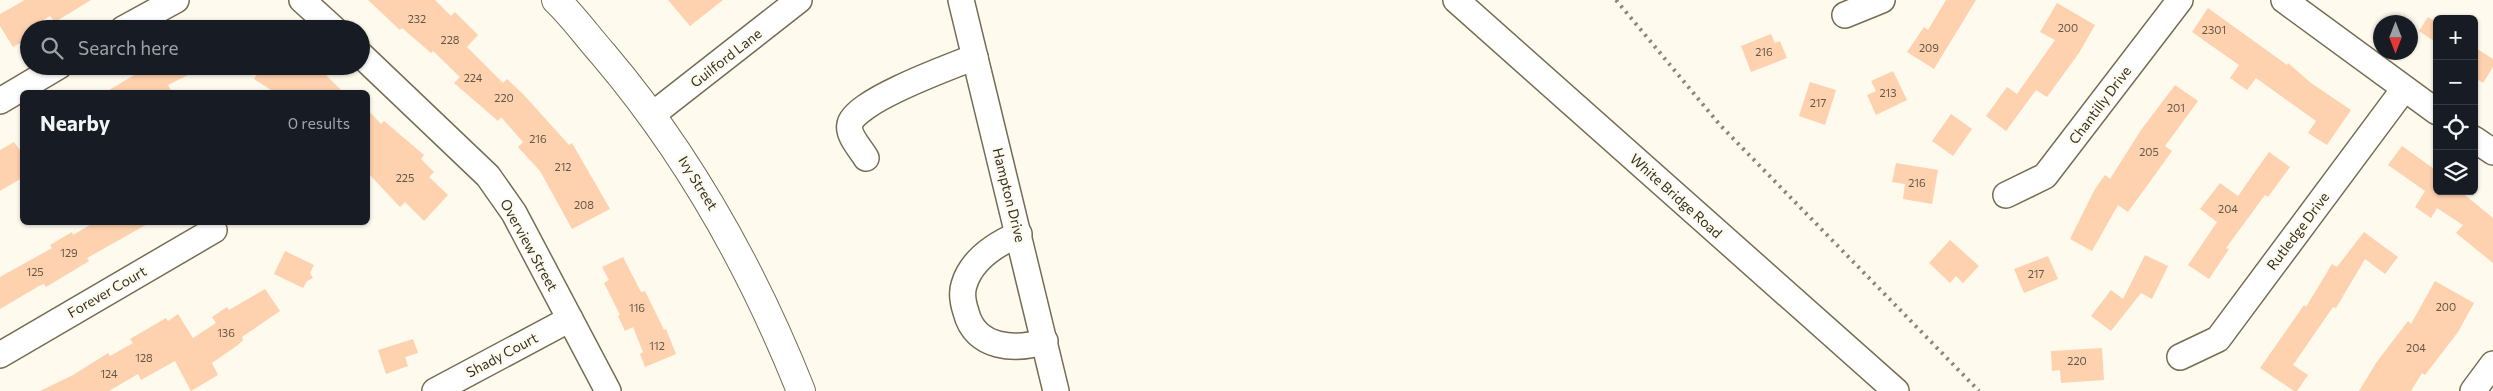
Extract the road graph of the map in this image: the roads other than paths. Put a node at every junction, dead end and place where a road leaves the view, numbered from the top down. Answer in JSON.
{"nodes":[{"id":1,"x":176,"y":0,"type":"edge"},
{"id":2,"x":302,"y":0,"type":"edge"},
{"id":3,"x":556,"y":0,"type":"edge"},
{"id":4,"x":799,"y":0,"type":"edge"},
{"id":5,"x":961,"y":0,"type":"edge"},
{"id":6,"x":1456,"y":0,"type":"edge"},
{"id":7,"x":1882,"y":0,"type":"edge"},
{"id":8,"x":2180,"y":0,"type":"edge"},
{"id":9,"x":2284,"y":0,"type":"edge"},
{"id":10,"x":1845,"y":15,"type":"dead end"},
{"id":11,"x":139,"y":20,"type":"edge"},
{"id":12,"x":324,"y":20,"type":"edge"},
{"id":13,"x":975,"y":56,"type":"junction"},
{"id":14,"x":370,"y":64,"type":"edge"},
{"id":15,"x":44,"y":75,"type":"edge"},
{"id":16,"x":2404,"y":88,"type":"junction"},
{"id":17,"x":0,"y":101,"type":"edge"},
{"id":18,"x":2433,"y":109,"type":"edge"},
{"id":19,"x":652,"y":114,"type":"junction"},
{"id":20,"x":2478,"y":141,"type":"edge"},
{"id":21,"x":2493,"y":152,"type":"edge"},
{"id":22,"x":866,"y":158,"type":"dead end"},
{"id":23,"x":2006,"y":195,"type":"dead end"},
{"id":24,"x":214,"y":230,"type":"dead end"},
{"id":25,"x":1019,"y":234,"type":"junction"},
{"id":26,"x":570,"y":319,"type":"junction"},
{"id":27,"x":1045,"y":342,"type":"junction"},
{"id":28,"x":0,"y":355,"type":"edge"},
{"id":29,"x":2180,"y":357,"type":"dead end"},
{"id":30,"x":2493,"y":364,"type":"edge"},
{"id":31,"x":435,"y":391,"type":"edge"},
{"id":32,"x":608,"y":391,"type":"edge"},
{"id":33,"x":801,"y":391,"type":"edge"},
{"id":34,"x":1056,"y":391,"type":"edge"},
{"id":35,"x":1896,"y":391,"type":"edge"},
{"id":36,"x":2473,"y":391,"type":"edge"}],
"edges":[{"from":1,"to":11,"type":"street"},
{"from":2,"to":12,"type":"street"},
{"from":3,"to":19,"type":"main road","name":"Ivy Street"},
{"from":4,"to":19,"type":"street","name":"Guilford Lane"},
{"from":5,"to":13,"type":"street","name":"Hampton Drive"},
{"from":6,"to":35,"type":"street","name":"White Bridge Road"},
{"from":7,"to":10,"type":"street"},
{"from":8,"to":23,"type":"street","name":"Chantilly Drive"},
{"from":9,"to":16,"type":"street"},
{"from":13,"to":22,"type":"street"},
{"from":13,"to":25,"type":"street","name":"Hampton Drive"},
{"from":14,"to":26,"type":"street","name":"Overview Street"},
{"from":15,"to":17,"type":"street"},
{"from":16,"to":18,"type":"street"},
{"from":16,"to":29,"type":"street","name":"Rutledge Drive"},
{"from":19,"to":33,"type":"main road","name":"Ivy Street"},
{"from":20,"to":21,"type":"street"},
{"from":24,"to":28,"type":"street","name":"Forever Court"},
{"from":25,"to":27,"type":"street","name":"Hampton Drive"},
{"from":25,"to":27,"type":"street"},
{"from":26,"to":31,"type":"street","name":"Shady Court"},
{"from":26,"to":32,"type":"street","name":"Overview Street"},
{"from":27,"to":34,"type":"street","name":"Hampton Drive"},
{"from":30,"to":36,"type":"street"}]}
